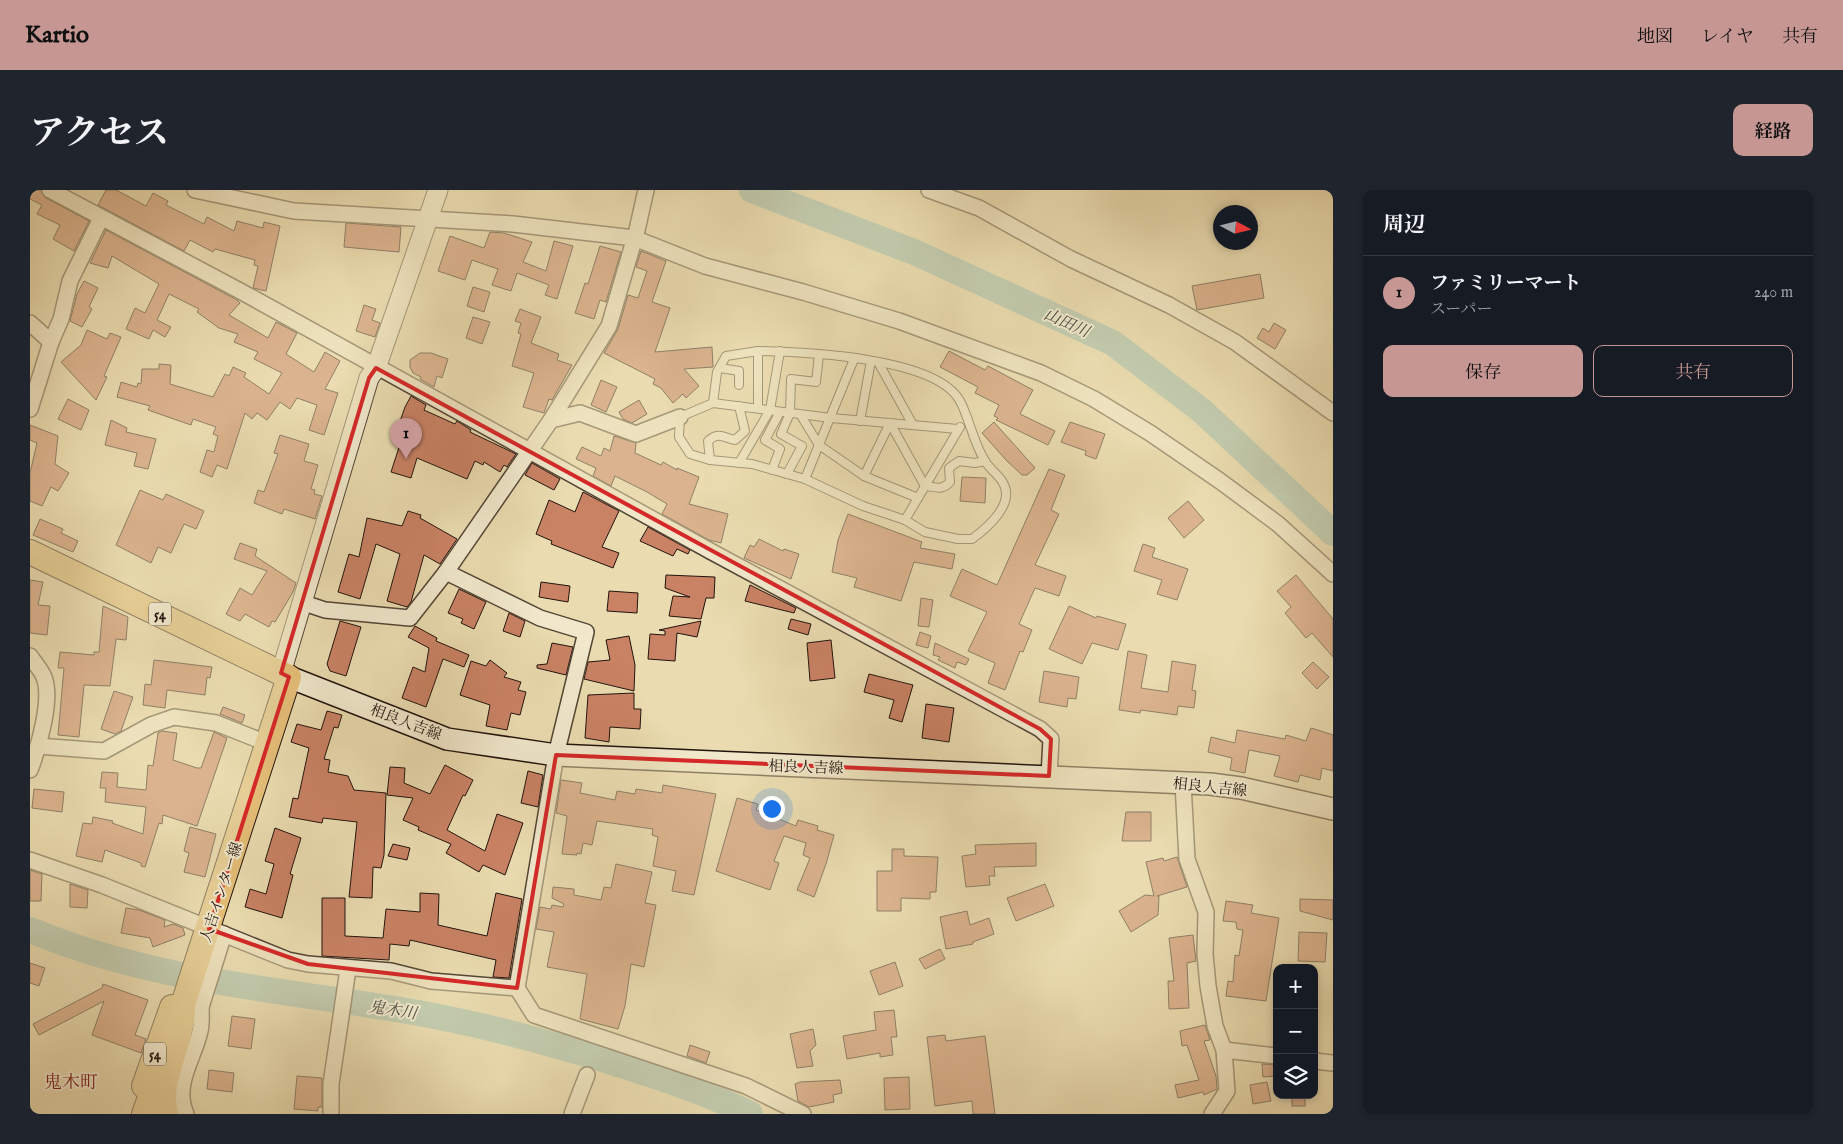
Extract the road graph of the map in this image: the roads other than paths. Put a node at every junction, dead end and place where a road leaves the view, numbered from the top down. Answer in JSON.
{"nodes":[{"id":1,"x":50,"y":190,"type":"edge"},
{"id":2,"x":195,"y":190,"type":"edge"},
{"id":3,"x":438,"y":190,"type":"edge"},
{"id":4,"x":646,"y":190,"type":"edge"},
{"id":5,"x":929,"y":190,"type":"edge"},
{"id":6,"x":430,"y":216,"type":"junction"},
{"id":7,"x":102,"y":218,"type":"junction"},
{"id":8,"x":636,"y":234,"type":"junction"},
{"id":9,"x":30,"y":324,"type":"edge"},
{"id":10,"x":51,"y":342,"type":"junction"},
{"id":11,"x":758,"y":351,"type":"junction"},
{"id":12,"x":780,"y":351,"type":"junction"},
{"id":13,"x":819,"y":355,"type":"junction"},
{"id":14,"x":854,"y":359,"type":"junction"},
{"id":15,"x":874,"y":361,"type":"junction"},
{"id":16,"x":376,"y":368,"type":"junction"},
{"id":17,"x":720,"y":368,"type":"junction"},
{"id":18,"x":739,"y":385,"type":"dead end"},
{"id":19,"x":713,"y":403,"type":"junction"},
{"id":20,"x":739,"y":406,"type":"junction"},
{"id":21,"x":30,"y":408,"type":"edge"},
{"id":22,"x":758,"y":408,"type":"junction"},
{"id":23,"x":770,"y":410,"type":"junction"},
{"id":24,"x":780,"y":412,"type":"junction"},
{"id":25,"x":790,"y":413,"type":"junction"},
{"id":26,"x":1333,"y":413,"type":"edge"},
{"id":27,"x":800,"y":414,"type":"junction"},
{"id":28,"x":680,"y":417,"type":"junction"},
{"id":29,"x":965,"y":417,"type":"junction"},
{"id":30,"x":831,"y":418,"type":"junction"},
{"id":31,"x":552,"y":420,"type":"junction"},
{"id":32,"x":860,"y":420,"type":"junction"},
{"id":33,"x":890,"y":423,"type":"junction"},
{"id":34,"x":913,"y":425,"type":"junction"},
{"id":35,"x":958,"y":429,"type":"junction"},
{"id":36,"x":819,"y":445,"type":"junction"},
{"id":37,"x":529,"y":451,"type":"junction"},
{"id":38,"x":710,"y":460,"type":"junction"},
{"id":39,"x":985,"y":461,"type":"junction"},
{"id":40,"x":739,"y":462,"type":"junction"},
{"id":41,"x":772,"y":470,"type":"junction"},
{"id":42,"x":787,"y":474,"type":"junction"},
{"id":43,"x":864,"y":476,"type":"junction"},
{"id":44,"x":805,"y":479,"type":"junction"},
{"id":45,"x":925,"y":486,"type":"junction"},
{"id":46,"x":918,"y":498,"type":"junction"},
{"id":47,"x":905,"y":520,"type":"junction"},
{"id":48,"x":30,"y":552,"type":"edge"},
{"id":49,"x":446,"y":572,"type":"junction"},
{"id":50,"x":1333,"y":574,"type":"edge"},
{"id":51,"x":310,"y":605,"type":"junction"},
{"id":52,"x":30,"y":656,"type":"edge"},
{"id":53,"x":285,"y":675,"type":"junction"},
{"id":54,"x":259,"y":740,"type":"junction"},
{"id":55,"x":38,"y":746,"type":"junction"},
{"id":56,"x":556,"y":755,"type":"junction"},
{"id":57,"x":30,"y":770,"type":"edge"},
{"id":58,"x":1049,"y":776,"type":"junction"},
{"id":59,"x":1183,"y":783,"type":"junction"},
{"id":60,"x":1333,"y":809,"type":"edge"},
{"id":61,"x":30,"y":860,"type":"edge"},
{"id":62,"x":210,"y":929,"type":"junction"},
{"id":63,"x":348,"y":969,"type":"junction"},
{"id":64,"x":517,"y":988,"type":"junction"},
{"id":65,"x":183,"y":1004,"type":"junction"},
{"id":66,"x":1224,"y":1050,"type":"junction"},
{"id":67,"x":1273,"y":1056,"type":"edge"},
{"id":68,"x":1318,"y":1061,"type":"edge"},
{"id":69,"x":1333,"y":1063,"type":"edge"},
{"id":70,"x":587,"y":1075,"type":"dead end"},
{"id":71,"x":135,"y":1114,"type":"edge"},
{"id":72,"x":144,"y":1114,"type":"edge"},
{"id":73,"x":164,"y":1114,"type":"edge"},
{"id":74,"x":186,"y":1114,"type":"edge"},
{"id":75,"x":331,"y":1114,"type":"edge"},
{"id":76,"x":572,"y":1114,"type":"edge"},
{"id":77,"x":803,"y":1114,"type":"edge"},
{"id":78,"x":1212,"y":1114,"type":"edge"}],
"edges":[{"from":1,"to":7,"type":"street"},
{"from":2,"to":6,"type":"street"},
{"from":3,"to":6,"type":"street"},
{"from":4,"to":8,"type":"street"},
{"from":5,"to":26,"type":"street"},
{"from":6,"to":8,"type":"street"},
{"from":6,"to":16,"type":"street"},
{"from":7,"to":10,"type":"street"},
{"from":7,"to":16,"type":"street"},
{"from":8,"to":31,"type":"street"},
{"from":8,"to":50,"type":"street"},
{"from":9,"to":10,"type":"street"},
{"from":10,"to":21,"type":"street"},
{"from":11,"to":12,"type":"lane"},
{"from":11,"to":17,"type":"lane"},
{"from":11,"to":22,"type":"lane"},
{"from":12,"to":13,"type":"lane"},
{"from":12,"to":23,"type":"lane"},
{"from":13,"to":14,"type":"lane"},
{"from":13,"to":25,"type":"lane"},
{"from":14,"to":15,"type":"lane"},
{"from":14,"to":30,"type":"lane"},
{"from":15,"to":29,"type":"lane"},
{"from":15,"to":32,"type":"lane"},
{"from":15,"to":34,"type":"lane"},
{"from":16,"to":37,"type":"street"},
{"from":16,"to":51,"type":"street"},
{"from":16,"to":53,"type":"street"},
{"from":17,"to":18,"type":"lane"},
{"from":17,"to":19,"type":"lane"},
{"from":19,"to":20,"type":"lane"},
{"from":19,"to":28,"type":"lane"},
{"from":20,"to":22,"type":"lane"},
{"from":20,"to":38,"type":"lane"},
{"from":22,"to":23,"type":"lane"},
{"from":23,"to":24,"type":"lane"},
{"from":23,"to":40,"type":"lane"},
{"from":24,"to":25,"type":"lane"},
{"from":24,"to":41,"type":"lane"},
{"from":25,"to":27,"type":"lane"},
{"from":25,"to":42,"type":"lane"},
{"from":27,"to":30,"type":"lane"},
{"from":27,"to":36,"type":"lane"},
{"from":28,"to":31,"type":"street"},
{"from":28,"to":38,"type":"lane"},
{"from":29,"to":35,"type":"lane"},
{"from":29,"to":39,"type":"lane"},
{"from":30,"to":32,"type":"lane"},
{"from":30,"to":36,"type":"lane"},
{"from":31,"to":37,"type":"street"},
{"from":32,"to":33,"type":"lane"},
{"from":33,"to":34,"type":"lane"},
{"from":33,"to":43,"type":"lane"},
{"from":33,"to":45,"type":"lane"},
{"from":34,"to":35,"type":"lane"},
{"from":35,"to":45,"type":"lane"},
{"from":36,"to":43,"type":"lane"},
{"from":36,"to":44,"type":"lane"},
{"from":37,"to":49,"type":"street"},
{"from":37,"to":58,"type":"street"},
{"from":38,"to":40,"type":"lane"},
{"from":39,"to":45,"type":"lane"},
{"from":39,"to":47,"type":"lane"},
{"from":40,"to":41,"type":"lane"},
{"from":41,"to":42,"type":"lane"},
{"from":42,"to":44,"type":"lane"},
{"from":43,"to":46,"type":"lane"},
{"from":44,"to":47,"type":"lane"},
{"from":45,"to":46,"type":"lane"},
{"from":46,"to":47,"type":"lane"},
{"from":48,"to":53,"type":"main road","number":"54"},
{"from":49,"to":51,"type":"street"},
{"from":49,"to":56,"type":"street"},
{"from":51,"to":53,"type":"street"},
{"from":52,"to":55,"type":"street"},
{"from":53,"to":54,"type":"main road","name":"人吉インター線","number":"54"},
{"from":53,"to":56,"type":"main road","name":"相良人吉線"},
{"from":53,"to":62,"type":"main road","name":"人吉インター線","number":"54"},
{"from":54,"to":55,"type":"street"},
{"from":54,"to":62,"type":"main road","name":"人吉インター線","number":"54"},
{"from":55,"to":57,"type":"street"},
{"from":56,"to":58,"type":"main road","name":"相良人吉線"},
{"from":56,"to":64,"type":"street"},
{"from":58,"to":59,"type":"main road","name":"相良人吉線"},
{"from":59,"to":60,"type":"main road","name":"相良人吉線"},
{"from":59,"to":66,"type":"street"},
{"from":61,"to":62,"type":"street"},
{"from":62,"to":63,"type":"street"},
{"from":62,"to":65,"type":"main road","name":"人吉インター線","number":"54"},
{"from":63,"to":64,"type":"street"},
{"from":63,"to":75,"type":"street"},
{"from":64,"to":77,"type":"street"},
{"from":65,"to":71,"type":"main road","name":"人吉インター線","number":"54"},
{"from":65,"to":72,"type":"main road","name":"人吉インター線","number":"54"},
{"from":65,"to":73,"type":"highway"},
{"from":65,"to":74,"type":"street"},
{"from":66,"to":67,"type":"street"},
{"from":66,"to":78,"type":"street"},
{"from":68,"to":69,"type":"street"},
{"from":70,"to":76,"type":"street"}]}
